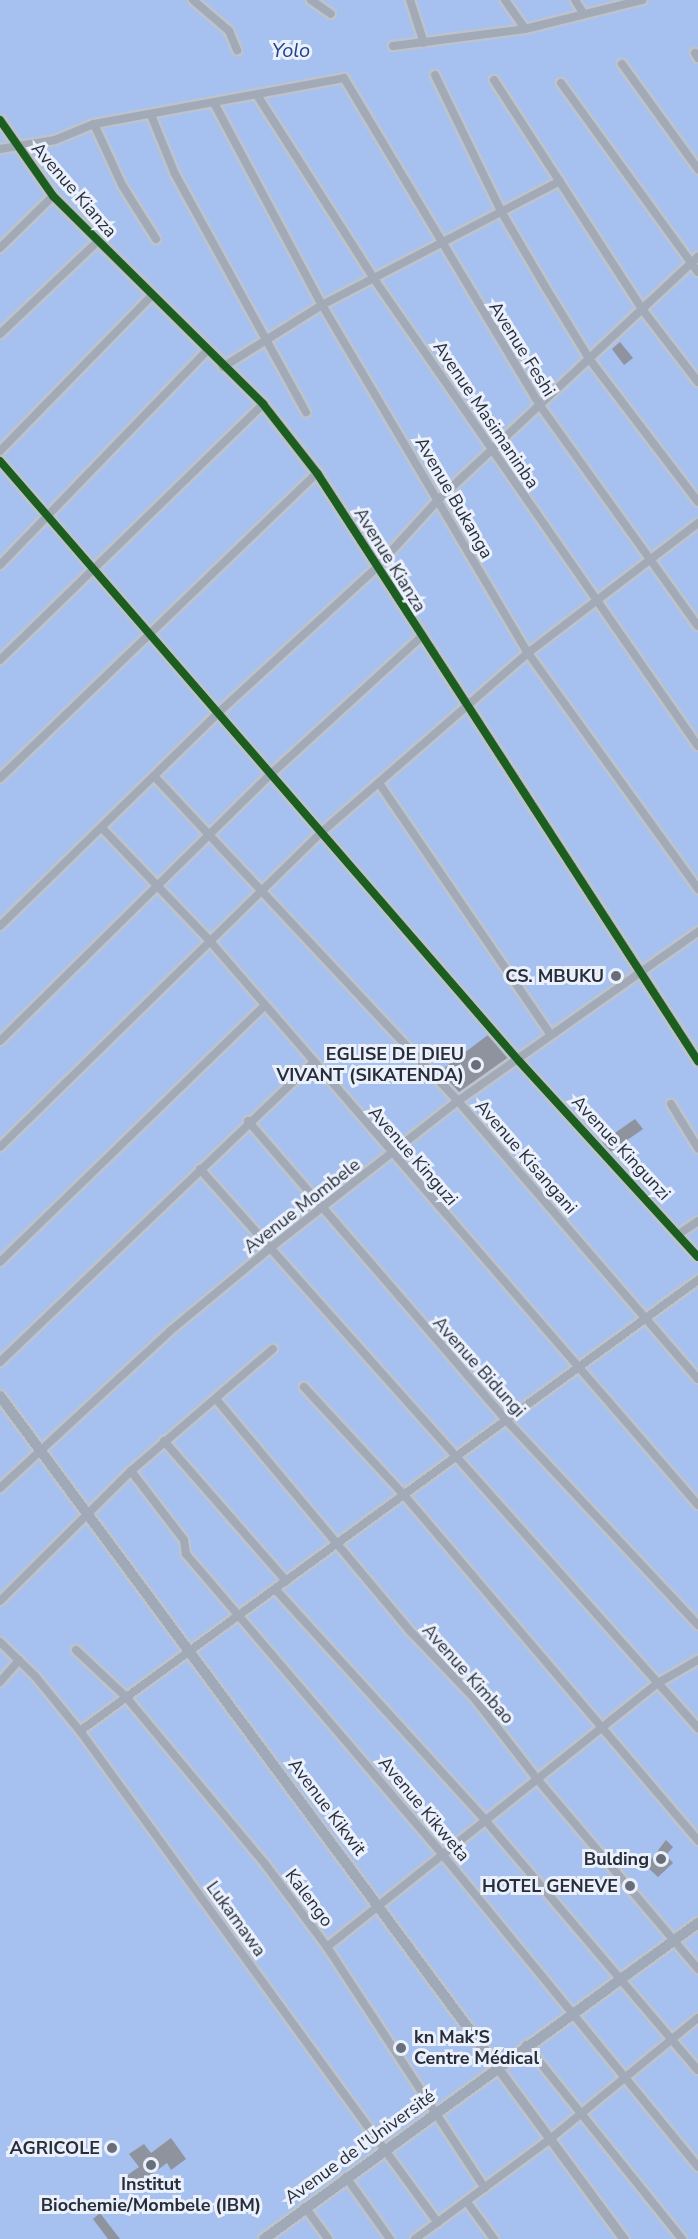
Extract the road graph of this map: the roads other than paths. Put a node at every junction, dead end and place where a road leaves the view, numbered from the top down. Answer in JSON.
{"nodes":[{"id":1,"x":193,"y":0,"type":"edge"},
{"id":2,"x":311,"y":0,"type":"edge"},
{"id":3,"x":410,"y":0,"type":"edge"},
{"id":4,"x":505,"y":0,"type":"edge"},
{"id":5,"x":575,"y":0,"type":"edge"},
{"id":6,"x":642,"y":0,"type":"edge"},
{"id":7,"x":583,"y":13,"type":"junction"},
{"id":8,"x":331,"y":14,"type":"dead end"},
{"id":9,"x":525,"y":29,"type":"junction"},
{"id":10,"x":424,"y":43,"type":"junction"},
{"id":11,"x":393,"y":46,"type":"dead end"},
{"id":12,"x":237,"y":50,"type":"dead end"},
{"id":13,"x":622,"y":64,"type":"dead end"},
{"id":14,"x":435,"y":75,"type":"dead end"},
{"id":15,"x":495,"y":80,"type":"dead end"},
{"id":16,"x":561,"y":83,"type":"dead end"},
{"id":17,"x":257,"y":95,"type":"junction"},
{"id":18,"x":214,"y":103,"type":"junction"},
{"id":19,"x":151,"y":115,"type":"junction"},
{"id":20,"x":0,"y":120,"type":"edge"},
{"id":21,"x":94,"y":124,"type":"junction"},
{"id":22,"x":14,"y":145,"type":"junction"},
{"id":23,"x":0,"y":149,"type":"edge"},
{"id":24,"x":698,"y":169,"type":"edge"},
{"id":25,"x":560,"y":181,"type":"junction"},
{"id":26,"x":53,"y":196,"type":"junction"},
{"id":27,"x":502,"y":213,"type":"junction"},
{"id":28,"x":156,"y":239,"type":"dead end"},
{"id":29,"x":96,"y":243,"type":"junction"},
{"id":30,"x":441,"y":246,"type":"junction"},
{"id":31,"x":0,"y":248,"type":"edge"},
{"id":32,"x":698,"y":257,"type":"edge"},
{"id":33,"x":691,"y":263,"type":"junction"},
{"id":34,"x":698,"y":272,"type":"edge"},
{"id":35,"x":374,"y":279,"type":"junction"},
{"id":36,"x":152,"y":295,"type":"junction"},
{"id":37,"x":322,"y":305,"type":"junction"},
{"id":38,"x":642,"y":309,"type":"junction"},
{"id":39,"x":0,"y":334,"type":"edge"},
{"id":40,"x":266,"y":340,"type":"junction"},
{"id":41,"x":207,"y":351,"type":"junction"},
{"id":42,"x":590,"y":360,"type":"junction"},
{"id":43,"x":223,"y":366,"type":"junction"},
{"id":44,"x":698,"y":382,"type":"edge"},
{"id":45,"x":263,"y":404,"type":"junction"},
{"id":46,"x":541,"y":407,"type":"junction"},
{"id":47,"x":306,"y":412,"type":"dead end"},
{"id":48,"x":0,"y":451,"type":"edge"},
{"id":49,"x":493,"y":451,"type":"junction"},
{"id":50,"x":0,"y":461,"type":"edge"},
{"id":51,"x":316,"y":472,"type":"junction"},
{"id":52,"x":438,"y":500,"type":"junction"},
{"id":53,"x":698,"y":502,"type":"edge"},
{"id":54,"x":50,"y":515,"type":"junction"},
{"id":55,"x":698,"y":524,"type":"edge"},
{"id":56,"x":647,"y":561,"type":"junction"},
{"id":57,"x":0,"y":566,"type":"edge"},
{"id":58,"x":376,"y":567,"type":"junction"},
{"id":59,"x":91,"y":570,"type":"junction"},
{"id":60,"x":595,"y":602,"type":"junction"},
{"id":61,"x":698,"y":626,"type":"edge"},
{"id":62,"x":147,"y":634,"type":"junction"},
{"id":63,"x":421,"y":637,"type":"junction"},
{"id":64,"x":528,"y":653,"type":"junction"},
{"id":65,"x":0,"y":660,"type":"edge"},
{"id":66,"x":466,"y":709,"type":"junction"},
{"id":67,"x":218,"y":713,"type":"junction"},
{"id":68,"x":698,"y":746,"type":"edge"},
{"id":69,"x":271,"y":774,"type":"junction"},
{"id":70,"x":154,"y":776,"type":"junction"},
{"id":71,"x":0,"y":778,"type":"edge"},
{"id":72,"x":379,"y":783,"type":"junction"},
{"id":73,"x":103,"y":829,"type":"junction"},
{"id":74,"x":323,"y":831,"type":"junction"},
{"id":75,"x":211,"y":834,"type":"junction"},
{"id":76,"x":160,"y":885,"type":"junction"},
{"id":77,"x":698,"y":889,"type":"edge"},
{"id":78,"x":261,"y":890,"type":"junction"},
{"id":79,"x":0,"y":926,"type":"edge"},
{"id":80,"x":698,"y":932,"type":"edge"},
{"id":81,"x":209,"y":940,"type":"junction"},
{"id":82,"x":642,"y":973,"type":"junction"},
{"id":83,"x":264,"y":1006,"type":"junction"},
{"id":84,"x":551,"y":1035,"type":"junction"},
{"id":85,"x":0,"y":1041,"type":"edge"},
{"id":86,"x":519,"y":1061,"type":"junction"},
{"id":87,"x":698,"y":1061,"type":"edge"},
{"id":88,"x":312,"y":1064,"type":"junction"},
{"id":89,"x":458,"y":1101,"type":"junction"},
{"id":90,"x":671,"y":1104,"type":"dead end"},
{"id":91,"x":248,"y":1121,"type":"junction"},
{"id":92,"x":0,"y":1147,"type":"edge"},
{"id":93,"x":698,"y":1148,"type":"edge"},
{"id":94,"x":393,"y":1155,"type":"junction"},
{"id":95,"x":200,"y":1168,"type":"junction"},
{"id":96,"x":322,"y":1207,"type":"junction"},
{"id":97,"x":698,"y":1221,"type":"edge"},
{"id":98,"x":679,"y":1234,"type":"junction"},
{"id":99,"x":269,"y":1249,"type":"junction"},
{"id":100,"x":698,"y":1257,"type":"edge"},
{"id":101,"x":0,"y":1262,"type":"edge"},
{"id":102,"x":698,"y":1280,"type":"edge"},
{"id":103,"x":646,"y":1319,"type":"junction"},
{"id":104,"x":273,"y":1349,"type":"dead end"},
{"id":105,"x":0,"y":1362,"type":"edge"},
{"id":106,"x":577,"y":1370,"type":"junction"},
{"id":107,"x":698,"y":1379,"type":"edge"},
{"id":108,"x":304,"y":1387,"type":"dead end"},
{"id":109,"x":0,"y":1396,"type":"edge"},
{"id":110,"x":216,"y":1399,"type":"junction"},
{"id":111,"x":508,"y":1422,"type":"junction"},
{"id":112,"x":164,"y":1441,"type":"junction"},
{"id":113,"x":39,"y":1449,"type":"junction"},
{"id":114,"x":453,"y":1458,"type":"junction"},
{"id":115,"x":131,"y":1470,"type":"junction"},
{"id":116,"x":0,"y":1488,"type":"edge"},
{"id":117,"x":404,"y":1495,"type":"junction"},
{"id":118,"x":698,"y":1505,"type":"edge"},
{"id":119,"x":87,"y":1513,"type":"junction"},
{"id":120,"x":338,"y":1543,"type":"junction"},
{"id":121,"x":286,"y":1581,"type":"junction"},
{"id":122,"x":276,"y":1590,"type":"junction"},
{"id":123,"x":0,"y":1601,"type":"edge"},
{"id":124,"x":241,"y":1615,"type":"junction"},
{"id":125,"x":698,"y":1624,"type":"edge"},
{"id":126,"x":0,"y":1642,"type":"edge"},
{"id":127,"x":76,"y":1650,"type":"dead end"},
{"id":128,"x":190,"y":1650,"type":"junction"},
{"id":129,"x":19,"y":1660,"type":"junction"},
{"id":130,"x":698,"y":1660,"type":"edge"},
{"id":131,"x":0,"y":1682,"type":"edge"},
{"id":132,"x":658,"y":1683,"type":"junction"},
{"id":133,"x":126,"y":1697,"type":"junction"},
{"id":134,"x":698,"y":1728,"type":"edge"},
{"id":135,"x":602,"y":1730,"type":"junction"},
{"id":136,"x":80,"y":1731,"type":"junction"},
{"id":137,"x":537,"y":1779,"type":"junction"},
{"id":138,"x":485,"y":1820,"type":"junction"},
{"id":139,"x":697,"y":1840,"type":"edge"},
{"id":140,"x":442,"y":1854,"type":"junction"},
{"id":141,"x":380,"y":1906,"type":"junction"},
{"id":142,"x":698,"y":1923,"type":"edge"},
{"id":143,"x":672,"y":1940,"type":"junction"},
{"id":144,"x":327,"y":1947,"type":"junction"},
{"id":145,"x":698,"y":1969,"type":"edge"},
{"id":146,"x":622,"y":1977,"type":"junction"},
{"id":147,"x":570,"y":2013,"type":"junction"},
{"id":148,"x":698,"y":2018,"type":"edge"},
{"id":149,"x":672,"y":2040,"type":"junction"},
{"id":150,"x":526,"y":2045,"type":"junction"},
{"id":151,"x":497,"y":2067,"type":"junction"},
{"id":152,"x":698,"y":2070,"type":"edge"},
{"id":153,"x":625,"y":2078,"type":"junction"},
{"id":154,"x":436,"y":2111,"type":"junction"},
{"id":155,"x":581,"y":2112,"type":"junction"},
{"id":156,"x":550,"y":2139,"type":"junction"},
{"id":157,"x":385,"y":2148,"type":"junction"},
{"id":158,"x":698,"y":2167,"type":"edge"},
{"id":159,"x":346,"y":2177,"type":"junction"},
{"id":160,"x":485,"y":2188,"type":"junction"},
{"id":161,"x":467,"y":2202,"type":"junction"},
{"id":162,"x":305,"y":2207,"type":"junction"},
{"id":163,"x":438,"y":2223,"type":"junction"},
{"id":164,"x":275,"y":2235,"type":"edge"},
{"id":165,"x":264,"y":2239,"type":"edge"},
{"id":166,"x":328,"y":2239,"type":"edge"},
{"id":167,"x":390,"y":2239,"type":"edge"},
{"id":168,"x":415,"y":2239,"type":"edge"},
{"id":169,"x":494,"y":2239,"type":"edge"},
{"id":170,"x":624,"y":2239,"type":"edge"},
{"id":171,"x":682,"y":2239,"type":"edge"}],
"edges":[{"from":1,"to":12,"type":"street"},
{"from":2,"to":8,"type":"street"},
{"from":3,"to":10,"type":"street"},
{"from":4,"to":9,"type":"street"},
{"from":5,"to":7,"type":"street"},
{"from":6,"to":7,"type":"street"},
{"from":7,"to":9,"type":"street"},
{"from":9,"to":10,"type":"street"},
{"from":10,"to":11,"type":"street"},
{"from":13,"to":24,"type":"street"},
{"from":14,"to":27,"type":"street"},
{"from":15,"to":25,"type":"street"},
{"from":16,"to":33,"type":"street"},
{"from":17,"to":18,"type":"street"},
{"from":17,"to":30,"type":"street","name":"Avenue Feshi"},
{"from":17,"to":35,"type":"street","name":"Avenue Masimaninba"},
{"from":18,"to":19,"type":"street"},
{"from":18,"to":37,"type":"street","name":"Avenue Bukanga"},
{"from":19,"to":21,"type":"street"},
{"from":19,"to":40,"type":"street"},
{"from":20,"to":22,"type":"street","name":"Avenue Kianza"},
{"from":21,"to":22,"type":"street"},
{"from":21,"to":28,"type":"street"},
{"from":22,"to":23,"type":"street"},
{"from":22,"to":26,"type":"street","name":"Avenue Kianza"},
{"from":25,"to":27,"type":"street"},
{"from":25,"to":38,"type":"street"},
{"from":26,"to":29,"type":"street","name":"Avenue Kianza"},
{"from":26,"to":31,"type":"street"},
{"from":27,"to":30,"type":"street"},
{"from":27,"to":42,"type":"street"},
{"from":29,"to":36,"type":"street","name":"Avenue Kianza"},
{"from":29,"to":39,"type":"street"},
{"from":30,"to":35,"type":"street"},
{"from":30,"to":46,"type":"street","name":"Avenue Feshi"},
{"from":32,"to":33,"type":"street"},
{"from":33,"to":34,"type":"street"},
{"from":33,"to":38,"type":"street"},
{"from":35,"to":37,"type":"street"},
{"from":35,"to":49,"type":"street","name":"Avenue Masimaninba"},
{"from":36,"to":41,"type":"street","name":"Avenue Kianza"},
{"from":36,"to":48,"type":"street"},
{"from":37,"to":40,"type":"street"},
{"from":37,"to":52,"type":"street","name":"Avenue Bukanga"},
{"from":38,"to":42,"type":"street"},
{"from":38,"to":44,"type":"street"},
{"from":40,"to":43,"type":"street"},
{"from":40,"to":47,"type":"street"},
{"from":41,"to":43,"type":"street","name":"Avenue Kianza"},
{"from":41,"to":54,"type":"street"},
{"from":42,"to":46,"type":"street"},
{"from":42,"to":53,"type":"street"},
{"from":43,"to":45,"type":"street","name":"Avenue Kianza"},
{"from":45,"to":51,"type":"street","name":"Avenue Kianza"},
{"from":45,"to":59,"type":"street"},
{"from":46,"to":49,"type":"street"},
{"from":46,"to":56,"type":"street","name":"Avenue Feshi"},
{"from":49,"to":52,"type":"street"},
{"from":49,"to":60,"type":"street","name":"Avenue Masimaninba"},
{"from":50,"to":54,"type":"street","name":"Avenue Kingunzi"},
{"from":51,"to":58,"type":"street","name":"Avenue Kianza"},
{"from":51,"to":62,"type":"street"},
{"from":52,"to":58,"type":"street"},
{"from":52,"to":64,"type":"street","name":"Avenue Bukanga"},
{"from":54,"to":57,"type":"street"},
{"from":54,"to":59,"type":"street","name":"Avenue Kingunzi"},
{"from":55,"to":56,"type":"street"},
{"from":56,"to":60,"type":"street"},
{"from":56,"to":61,"type":"street","name":"Avenue Feshi"},
{"from":58,"to":63,"type":"street","name":"Avenue Kianza"},
{"from":58,"to":67,"type":"street"},
{"from":59,"to":62,"type":"street","name":"Avenue Kingunzi"},
{"from":59,"to":65,"type":"street"},
{"from":60,"to":64,"type":"street"},
{"from":60,"to":68,"type":"street","name":"Avenue Masimaninba"},
{"from":62,"to":67,"type":"street","name":"Avenue Kingunzi"},
{"from":62,"to":71,"type":"street"},
{"from":63,"to":66,"type":"street","name":"Avenue Kianza"},
{"from":63,"to":69,"type":"street"},
{"from":64,"to":66,"type":"street"},
{"from":64,"to":77,"type":"street","name":"Avenue Bukanga"},
{"from":66,"to":72,"type":"street"},
{"from":66,"to":82,"type":"street","name":"Avenue Kianza"},
{"from":67,"to":69,"type":"street","name":"Avenue Kingunzi"},
{"from":67,"to":70,"type":"street"},
{"from":69,"to":74,"type":"street","name":"Avenue Kingunzi"},
{"from":69,"to":75,"type":"street"},
{"from":70,"to":73,"type":"street"},
{"from":70,"to":75,"type":"street","name":"Avenue Kisangani"},
{"from":72,"to":74,"type":"street"},
{"from":72,"to":84,"type":"street"},
{"from":73,"to":76,"type":"street","name":"Avenue Kinguzi"},
{"from":73,"to":79,"type":"street"},
{"from":74,"to":78,"type":"street"},
{"from":74,"to":86,"type":"street","name":"Avenue Kingunzi"},
{"from":75,"to":76,"type":"street"},
{"from":75,"to":78,"type":"street","name":"Avenue Kisangani"},
{"from":76,"to":81,"type":"street","name":"Avenue Kinguzi"},
{"from":76,"to":85,"type":"street"},
{"from":78,"to":81,"type":"street"},
{"from":78,"to":89,"type":"street","name":"Avenue Kisangani"},
{"from":80,"to":82,"type":"street","name":"Avenue Mombele"},
{"from":81,"to":83,"type":"street","name":"Avenue Kinguzi"},
{"from":81,"to":92,"type":"street"},
{"from":82,"to":84,"type":"street","name":"Avenue Mombele"},
{"from":82,"to":87,"type":"street","name":"Avenue Kianza"},
{"from":83,"to":88,"type":"street","name":"Avenue Kinguzi"},
{"from":83,"to":101,"type":"street"},
{"from":84,"to":86,"type":"street","name":"Avenue Mombele"},
{"from":86,"to":89,"type":"street","name":"Avenue Mombele"},
{"from":86,"to":98,"type":"street","name":"Avenue Kingunzi"},
{"from":88,"to":91,"type":"street"},
{"from":88,"to":94,"type":"street","name":"Avenue Kinguzi"},
{"from":89,"to":94,"type":"street","name":"Avenue Mombele"},
{"from":89,"to":103,"type":"street","name":"Avenue Kisangani"},
{"from":90,"to":93,"type":"street"},
{"from":91,"to":95,"type":"street"},
{"from":91,"to":96,"type":"street","name":"Avenue Bidungi"},
{"from":94,"to":96,"type":"street","name":"Avenue Mombele"},
{"from":94,"to":106,"type":"street","name":"Avenue Kinguzi"},
{"from":95,"to":99,"type":"street"},
{"from":95,"to":105,"type":"street"},
{"from":96,"to":99,"type":"street","name":"Avenue Mombele"},
{"from":96,"to":111,"type":"street","name":"Avenue Bidungi"},
{"from":97,"to":98,"type":"street"},
{"from":98,"to":100,"type":"street","name":"Avenue Kingunzi"},
{"from":99,"to":113,"type":"street","name":"Avenue Mombele"},
{"from":99,"to":114,"type":"street"},
{"from":102,"to":103,"type":"street"},
{"from":103,"to":106,"type":"street"},
{"from":103,"to":107,"type":"street","name":"Avenue Kisangani"},
{"from":104,"to":110,"type":"street"},
{"from":106,"to":111,"type":"street"},
{"from":106,"to":118,"type":"street","name":"Avenue Kinguzi"},
{"from":108,"to":117,"type":"street"},
{"from":109,"to":113,"type":"main road","name":"Avenue Kikwit"},
{"from":110,"to":112,"type":"street"},
{"from":110,"to":120,"type":"street","name":"Avenue Kimbao"},
{"from":111,"to":114,"type":"street"},
{"from":111,"to":125,"type":"street","name":"Avenue Bidungi"},
{"from":112,"to":115,"type":"street"},
{"from":112,"to":121,"type":"street"},
{"from":113,"to":116,"type":"street","name":"Avenue Mombele"},
{"from":113,"to":119,"type":"main road","name":"Avenue Kikwit"},
{"from":114,"to":117,"type":"street"},
{"from":114,"to":132,"type":"street"},
{"from":115,"to":119,"type":"street"},
{"from":115,"to":124,"type":"street","name":"Avenue Kikweta"},
{"from":117,"to":120,"type":"street"},
{"from":117,"to":135,"type":"street"},
{"from":119,"to":123,"type":"street"},
{"from":119,"to":128,"type":"main road","name":"Avenue Kikwit"},
{"from":120,"to":121,"type":"street"},
{"from":120,"to":137,"type":"street","name":"Avenue Kimbao"},
{"from":121,"to":122,"type":"street"},
{"from":122,"to":124,"type":"street"},
{"from":122,"to":138,"type":"street"},
{"from":124,"to":128,"type":"street"},
{"from":124,"to":140,"type":"street","name":"Avenue Kikweta"},
{"from":126,"to":129,"type":"street","name":"Lukamawa"},
{"from":127,"to":133,"type":"street","name":"Kalengo"},
{"from":128,"to":133,"type":"street"},
{"from":128,"to":141,"type":"main road","name":"Avenue Kikwit"},
{"from":129,"to":131,"type":"street"},
{"from":129,"to":136,"type":"street","name":"Lukamawa"},
{"from":130,"to":132,"type":"street"},
{"from":132,"to":134,"type":"street"},
{"from":132,"to":135,"type":"street"},
{"from":133,"to":136,"type":"street"},
{"from":133,"to":144,"type":"street","name":"Kalengo"},
{"from":135,"to":137,"type":"street"},
{"from":135,"to":139,"type":"street"},
{"from":136,"to":157,"type":"street","name":"Lukamawa"},
{"from":137,"to":138,"type":"street"},
{"from":137,"to":143,"type":"street","name":"Avenue Kimbao"},
{"from":138,"to":140,"type":"street"},
{"from":138,"to":146,"type":"street"},
{"from":140,"to":141,"type":"street"},
{"from":140,"to":147,"type":"street","name":"Avenue Kikweta"},
{"from":141,"to":144,"type":"street"},
{"from":141,"to":151,"type":"main road","name":"Avenue Kikwit"},
{"from":142,"to":143,"type":"main road","name":"Avenue de l’Université"},
{"from":143,"to":145,"type":"street","name":"Avenue Kimbao"},
{"from":143,"to":146,"type":"main road","name":"Avenue de l’Université"},
{"from":144,"to":154,"type":"street","name":"Kalengo"},
{"from":146,"to":147,"type":"main road","name":"Avenue de l’Université"},
{"from":146,"to":149,"type":"street"},
{"from":147,"to":150,"type":"main road","name":"Avenue de l’Université"},
{"from":147,"to":153,"type":"street","name":"Avenue Kikweta"},
{"from":148,"to":149,"type":"street"},
{"from":149,"to":152,"type":"street"},
{"from":149,"to":153,"type":"street"},
{"from":150,"to":151,"type":"main road","name":"Avenue de l’Université"},
{"from":150,"to":155,"type":"street"},
{"from":151,"to":154,"type":"main road","name":"Avenue de l’Université"},
{"from":151,"to":156,"type":"street","name":"Avenue Kikwit"},
{"from":153,"to":155,"type":"street"},
{"from":153,"to":158,"type":"street","name":"Avenue Kikweta"},
{"from":154,"to":157,"type":"main road","name":"Avenue de l’Université"},
{"from":154,"to":160,"type":"street","name":"Kalengo"},
{"from":155,"to":156,"type":"street"},
{"from":155,"to":171,"type":"street"},
{"from":156,"to":160,"type":"street"},
{"from":156,"to":170,"type":"street","name":"Avenue Kikwit"},
{"from":157,"to":159,"type":"main road","name":"Avenue de l’Université"},
{"from":157,"to":163,"type":"street","name":"Lukamawa"},
{"from":159,"to":162,"type":"main road","name":"Avenue de l’Université"},
{"from":159,"to":167,"type":"street"},
{"from":160,"to":161,"type":"street"},
{"from":161,"to":163,"type":"street"},
{"from":161,"to":169,"type":"street"},
{"from":162,"to":164,"type":"main road","name":"Avenue de l’Université"},
{"from":162,"to":166,"type":"street"},
{"from":163,"to":168,"type":"street"},
{"from":164,"to":165,"type":"main road","name":"Avenue de l’Université"}]}
